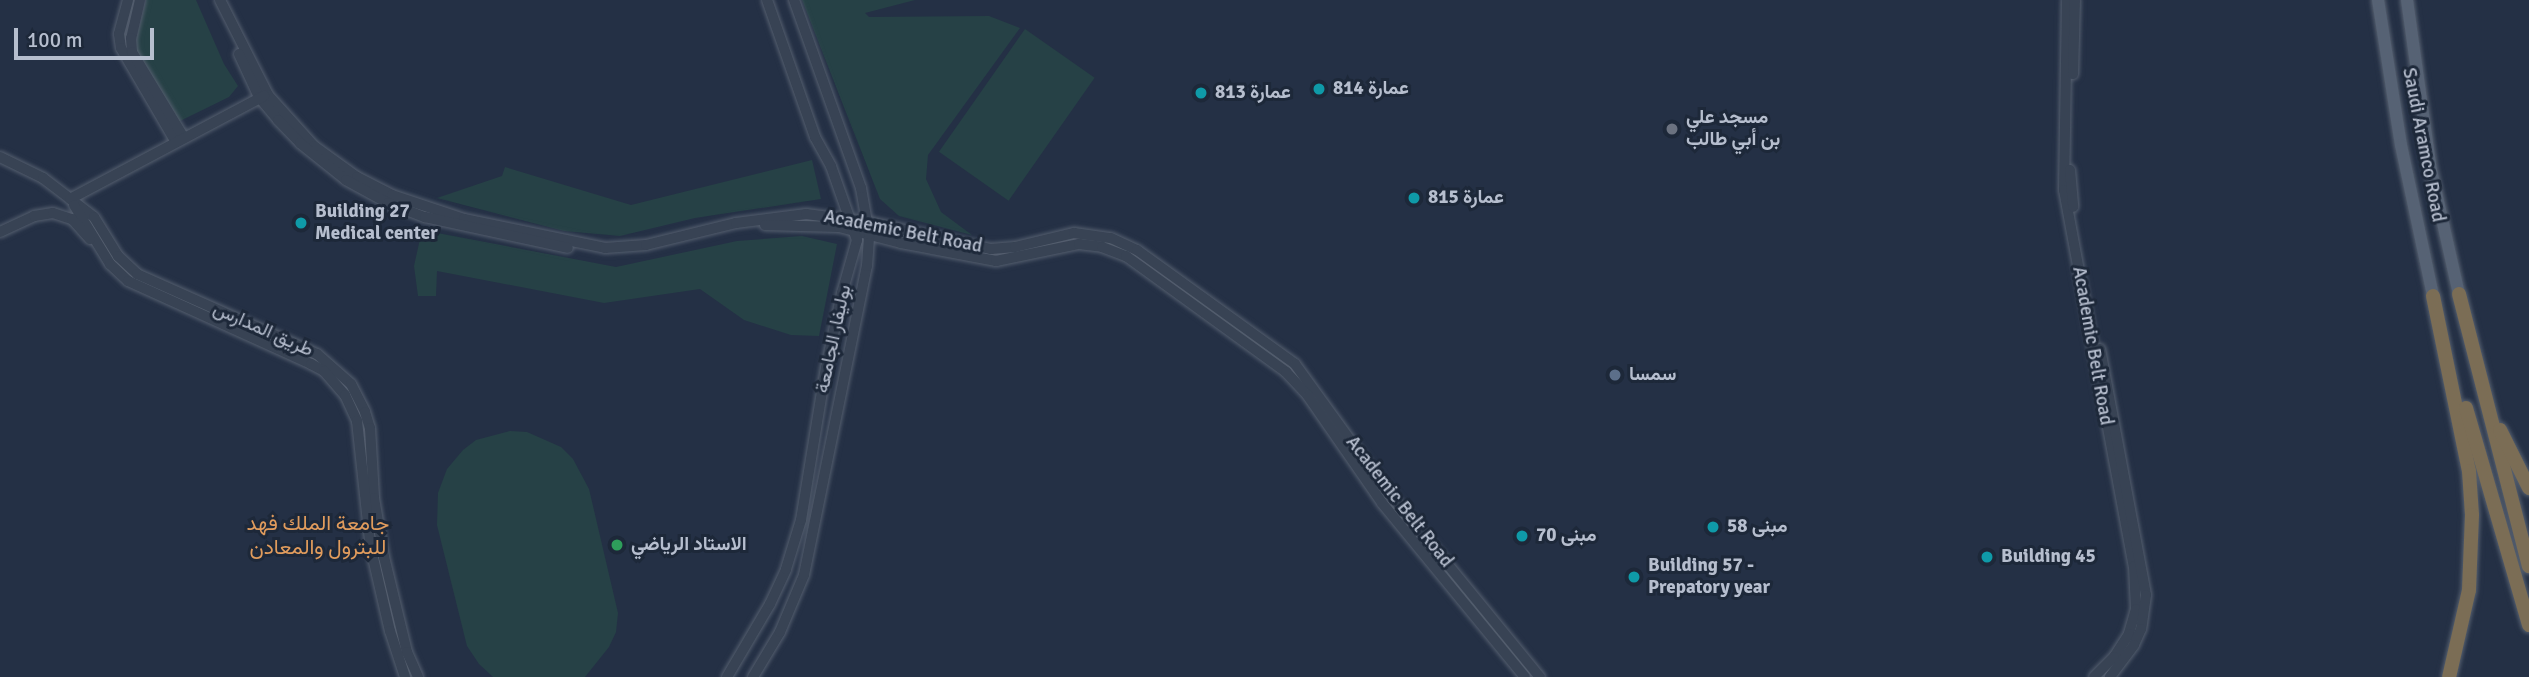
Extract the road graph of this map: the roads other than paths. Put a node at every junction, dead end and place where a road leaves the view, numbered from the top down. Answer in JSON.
{"nodes":[{"id":1,"x":128,"y":0,"type":"edge"},
{"id":2,"x":140,"y":0,"type":"edge"},
{"id":3,"x":214,"y":0,"type":"edge"},
{"id":4,"x":220,"y":0,"type":"edge"},
{"id":5,"x":767,"y":0,"type":"edge"},
{"id":6,"x":794,"y":0,"type":"edge"},
{"id":7,"x":2067,"y":0,"type":"edge"},
{"id":8,"x":2075,"y":0,"type":"edge"},
{"id":9,"x":2378,"y":0,"type":"edge"},
{"id":10,"x":2407,"y":0,"type":"edge"},
{"id":11,"x":264,"y":96,"type":"junction"},
{"id":12,"x":180,"y":140,"type":"junction"},
{"id":13,"x":0,"y":157,"type":"edge"},
{"id":14,"x":70,"y":199,"type":"junction"},
{"id":15,"x":868,"y":222,"type":"junction"},
{"id":16,"x":854,"y":225,"type":"junction"},
{"id":17,"x":0,"y":232,"type":"edge"},
{"id":18,"x":869,"y":233,"type":"junction"},
{"id":19,"x":105,"y":255,"type":"junction"},
{"id":20,"x":2459,"y":294,"type":"joint"},
{"id":21,"x":2433,"y":296,"type":"junction"},
{"id":22,"x":2477,"y":371,"type":"junction"},
{"id":23,"x":2529,"y":488,"type":"edge"},
{"id":24,"x":2529,"y":566,"type":"edge"},
{"id":25,"x":786,"y":569,"type":"junction"},
{"id":26,"x":804,"y":575,"type":"junction"},
{"id":27,"x":2529,"y":625,"type":"edge"},
{"id":28,"x":405,"y":677,"type":"edge"},
{"id":29,"x":418,"y":677,"type":"edge"},
{"id":30,"x":727,"y":677,"type":"edge"},
{"id":31,"x":753,"y":677,"type":"edge"},
{"id":32,"x":1525,"y":677,"type":"edge"},
{"id":33,"x":1540,"y":677,"type":"edge"},
{"id":34,"x":2094,"y":677,"type":"edge"},
{"id":35,"x":2110,"y":677,"type":"edge"},
{"id":36,"x":2449,"y":677,"type":"edge"}],
"edges":[{"from":1,"to":12,"type":"street"},
{"from":2,"to":12,"type":"street"},
{"from":3,"to":11,"type":"street","name":"Academic Belt Road"},
{"from":4,"to":11,"type":"street","name":"Academic Belt Road"},
{"from":5,"to":16,"type":"street","name":"بوليفار الجامعة"},
{"from":6,"to":15,"type":"street","name":"بوليفار الجامعة"},
{"from":7,"to":34,"type":"street","name":"Academic Belt Road"},
{"from":8,"to":35,"type":"street","name":"Academic Belt Road"},
{"from":9,"to":21,"type":"main road","name":"Saudi Aramco Road"},
{"from":10,"to":20,"type":"main road","name":"Saudi Aramco Road"},
{"from":11,"to":12,"type":"street"},
{"from":11,"to":16,"type":"street","name":"Academic Belt Road"},
{"from":12,"to":14,"type":"street"},
{"from":13,"to":14,"type":"street","name":"طريق المدارس"},
{"from":14,"to":19,"type":"street"},
{"from":14,"to":29,"type":"street","name":"طريق المدارس"},
{"from":15,"to":16,"type":"street","name":"Academic Belt Road"},
{"from":15,"to":18,"type":"street","name":"بوليفار الجامعة"},
{"from":15,"to":33,"type":"street","name":"Academic Belt Road"},
{"from":16,"to":18,"type":"street","name":"Academic Belt Road"},
{"from":16,"to":25,"type":"street","name":"بوليفار الجامعة"},
{"from":17,"to":19,"type":"street"},
{"from":18,"to":26,"type":"street","name":"بوليفار الجامعة"},
{"from":18,"to":32,"type":"street","name":"Academic Belt Road"},
{"from":19,"to":28,"type":"street"},
{"from":20,"to":22,"type":"highway"},
{"from":21,"to":27,"type":"highway"},
{"from":21,"to":36,"type":"highway"},
{"from":22,"to":23,"type":"highway"},
{"from":22,"to":24,"type":"highway"},
{"from":25,"to":26,"type":"street"},
{"from":25,"to":30,"type":"street","name":"بوليفار الجامعة"},
{"from":26,"to":31,"type":"street","name":"بوليفار الجامعة"}]}
